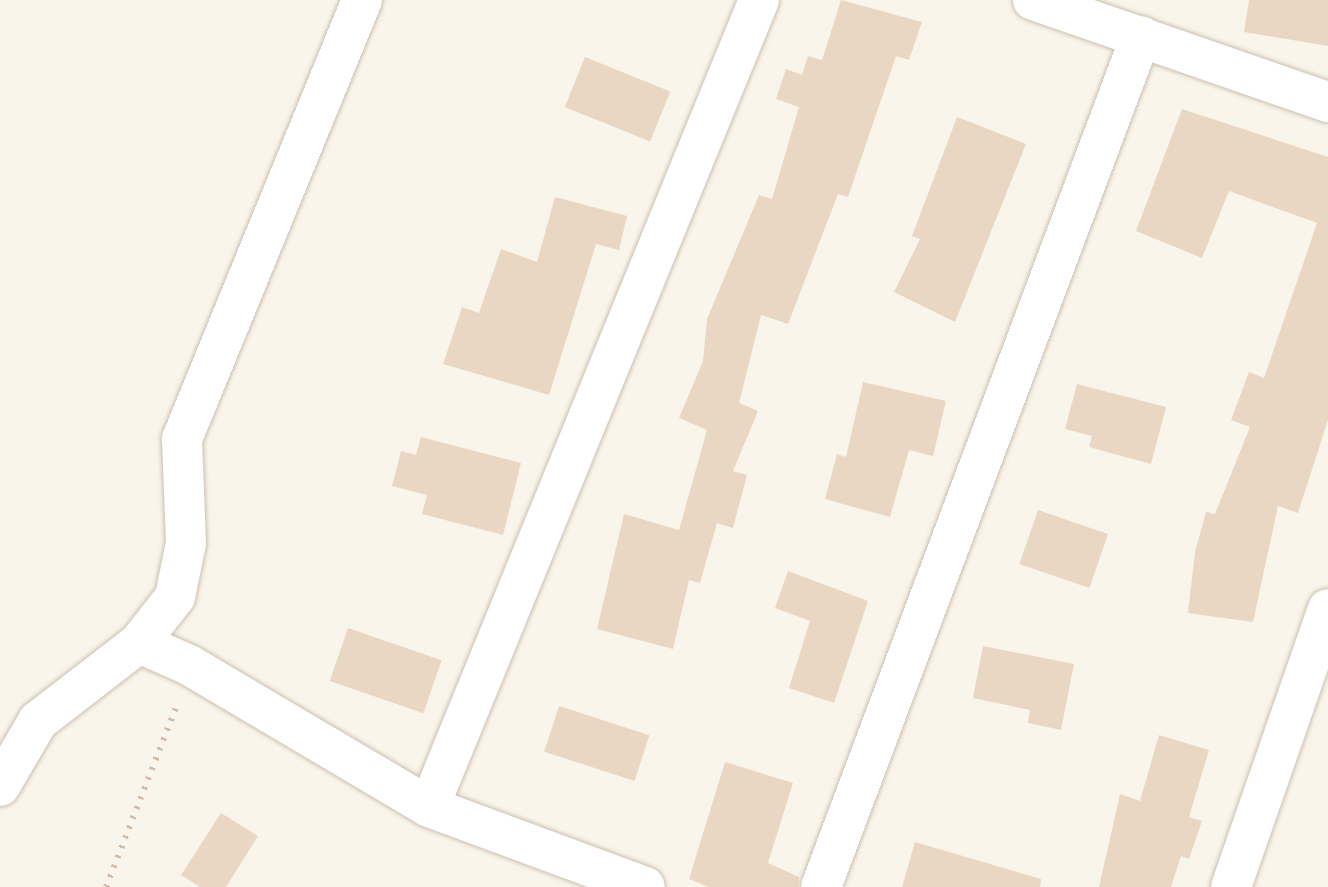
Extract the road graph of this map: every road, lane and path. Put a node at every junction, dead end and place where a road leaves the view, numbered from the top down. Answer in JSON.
{"nodes":[{"id":1,"x":362,"y":0,"type":"edge"},
{"id":2,"x":759,"y":0,"type":"edge"},
{"id":3,"x":1034,"y":0,"type":"edge"},
{"id":4,"x":1140,"y":36,"type":"junction"},
{"id":5,"x":1328,"y":102,"type":"edge"},
{"id":6,"x":1328,"y":609,"type":"edge"},
{"id":7,"x":139,"y":643,"type":"junction"},
{"id":8,"x":190,"y":664,"type":"junction"},
{"id":9,"x":0,"y":786,"type":"edge"},
{"id":10,"x":429,"y":807,"type":"junction"},
{"id":11,"x":106,"y":887,"type":"edge"},
{"id":12,"x":645,"y":887,"type":"edge"},
{"id":13,"x":821,"y":887,"type":"edge"},
{"id":14,"x":1231,"y":887,"type":"edge"}],
"edges":[{"from":1,"to":7,"type":"street"},
{"from":2,"to":10,"type":"street"},
{"from":3,"to":4,"type":"street"},
{"from":4,"to":5,"type":"street"},
{"from":4,"to":13,"type":"street"},
{"from":6,"to":14,"type":"street"},
{"from":7,"to":8,"type":"street"},
{"from":7,"to":9,"type":"street"},
{"from":8,"to":10,"type":"street"},
{"from":8,"to":11,"type":"path"},
{"from":10,"to":12,"type":"street"}]}
